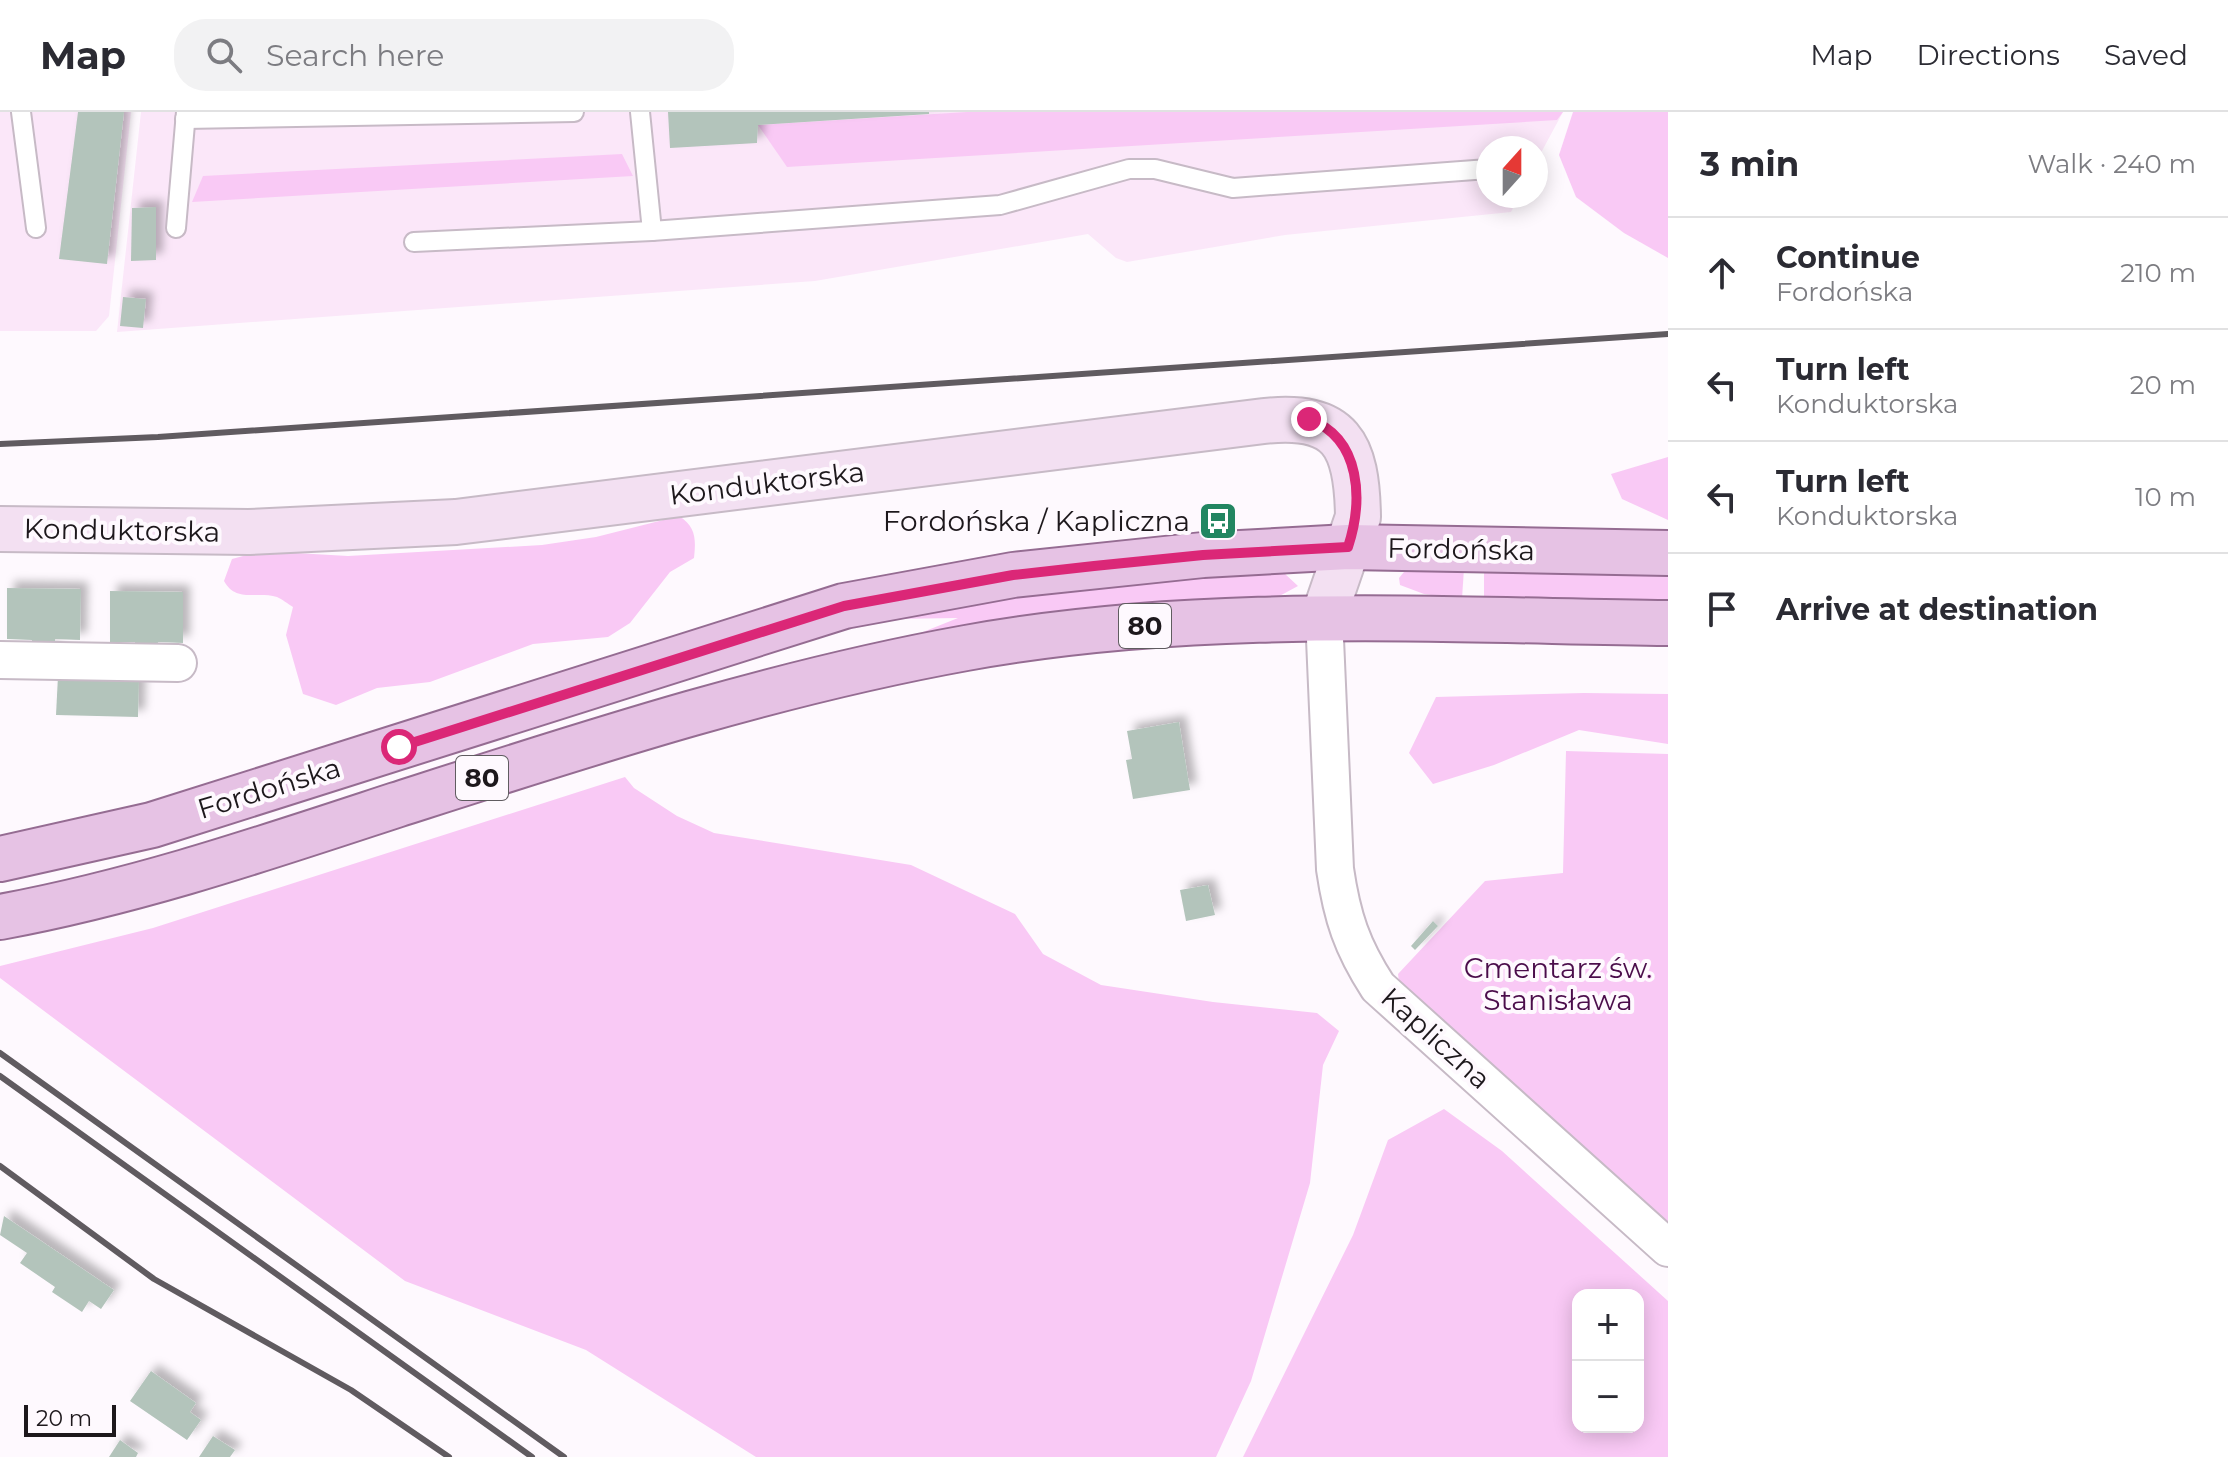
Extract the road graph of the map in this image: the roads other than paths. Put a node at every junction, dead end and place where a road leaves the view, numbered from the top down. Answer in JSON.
{"nodes":[{"id":1,"x":21,"y":112,"type":"edge"},
{"id":2,"x":574,"y":112,"type":"edge"},
{"id":3,"x":640,"y":112,"type":"edge"},
{"id":4,"x":185,"y":115,"type":"edge"},
{"id":5,"x":1476,"y":170,"type":"edge"},
{"id":6,"x":36,"y":228,"type":"dead end"},
{"id":7,"x":176,"y":228,"type":"dead end"},
{"id":8,"x":652,"y":231,"type":"junction"},
{"id":9,"x":414,"y":242,"type":"dead end"},
{"id":10,"x":0,"y":529,"type":"edge"},
{"id":11,"x":1348,"y":547,"type":"junction"},
{"id":12,"x":1668,"y":553,"type":"edge"},
{"id":13,"x":1324,"y":616,"type":"junction"},
{"id":14,"x":1668,"y":623,"type":"edge"},
{"id":15,"x":0,"y":660,"type":"edge"},
{"id":16,"x":178,"y":663,"type":"dead end"},
{"id":17,"x":0,"y":859,"type":"edge"},
{"id":18,"x":0,"y":917,"type":"edge"},
{"id":19,"x":1668,"y":1248,"type":"edge"}],
"edges":[{"from":1,"to":6,"type":"lane"},
{"from":2,"to":4,"type":"lane"},
{"from":3,"to":8,"type":"lane"},
{"from":4,"to":7,"type":"lane"},
{"from":5,"to":8,"type":"lane"},
{"from":8,"to":9,"type":"lane"},
{"from":10,"to":11,"type":"street","name":"Konduktorska"},
{"from":11,"to":12,"type":"main road","name":"Fordońska","number":"80"},
{"from":11,"to":13,"type":"street","name":"Konduktorska"},
{"from":11,"to":17,"type":"main road","name":"Fordońska","number":"80"},
{"from":13,"to":14,"type":"main road","name":"Fordońska","number":"80"},
{"from":13,"to":18,"type":"main road","name":"Fordońska","number":"80"},
{"from":13,"to":19,"type":"street","name":"Kapliczna"},
{"from":15,"to":16,"type":"street"}]}
